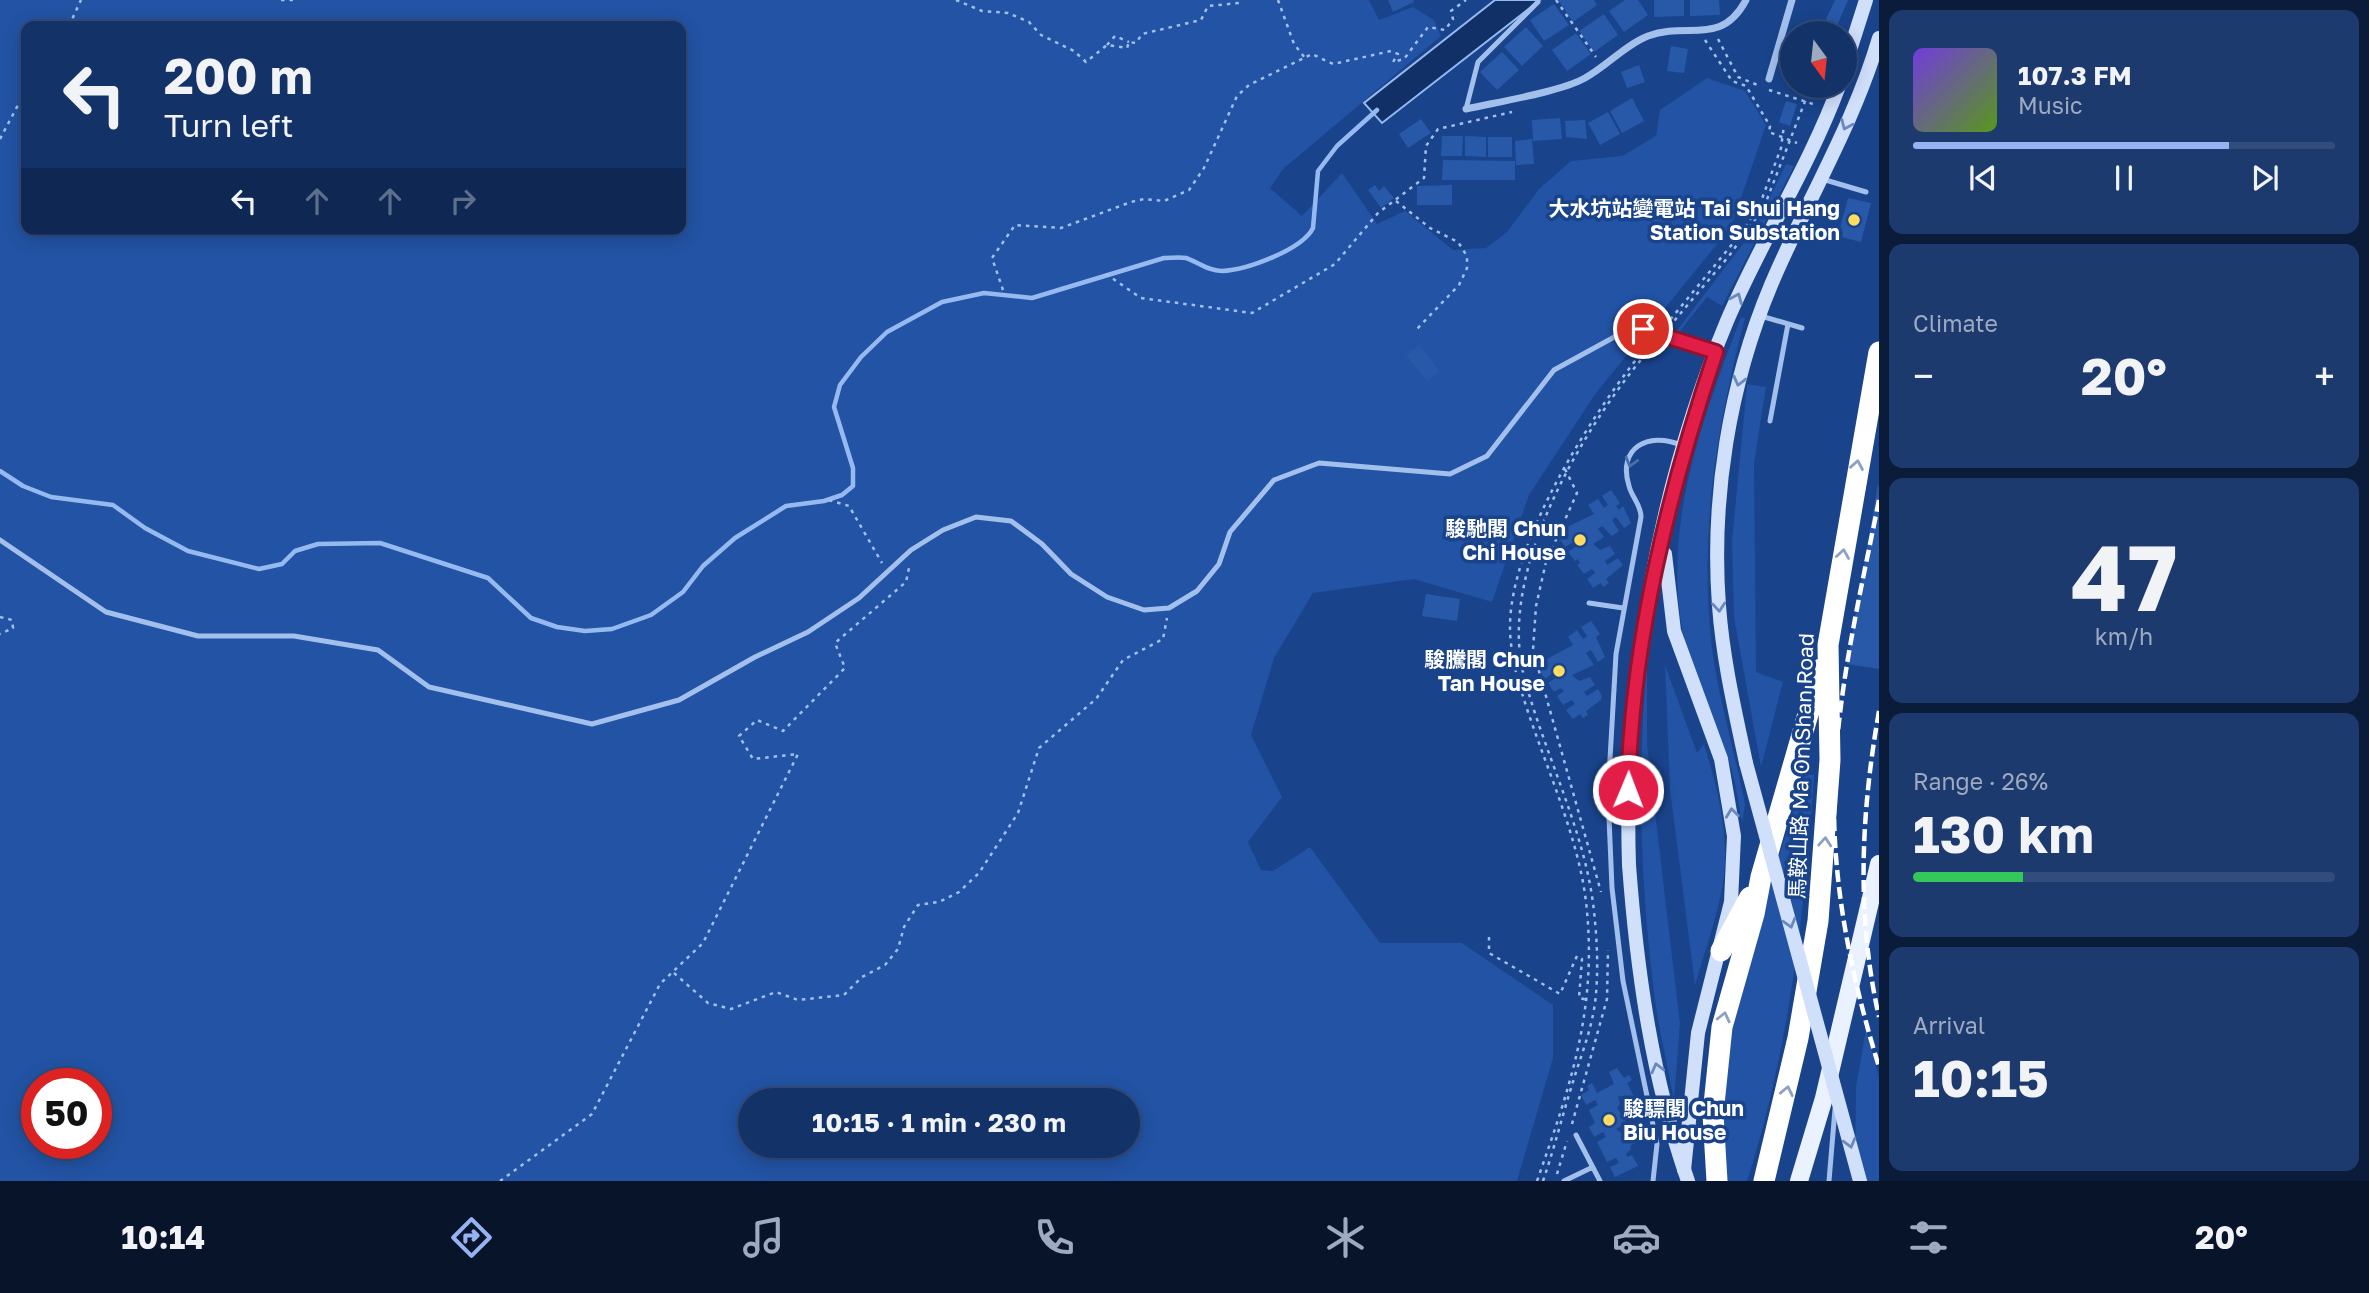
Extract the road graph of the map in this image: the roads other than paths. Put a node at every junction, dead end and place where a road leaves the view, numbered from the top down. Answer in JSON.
{"nodes":[{"id":1,"x":1746,"y":0,"type":"edge"},
{"id":2,"x":1792,"y":0,"type":"edge"},
{"id":3,"x":1866,"y":0,"type":"edge"},
{"id":4,"x":1538,"y":2,"type":"dead end"},
{"id":5,"x":1857,"y":28,"type":"edge"},
{"id":6,"x":1879,"y":38,"type":"edge"},
{"id":7,"x":1769,"y":79,"type":"dead end"},
{"id":8,"x":1833,"y":98,"type":"edge"},
{"id":9,"x":1466,"y":109,"type":"joint"},
{"id":10,"x":1819,"y":178,"type":"junction"},
{"id":11,"x":1866,"y":192,"type":"dead end"},
{"id":12,"x":1759,"y":316,"type":"junction"},
{"id":13,"x":1788,"y":324,"type":"junction"},
{"id":14,"x":1802,"y":328,"type":"dead end"},
{"id":15,"x":1716,"y":352,"type":"junction"},
{"id":16,"x":1879,"y":352,"type":"edge"},
{"id":17,"x":1770,"y":421,"type":"dead end"},
{"id":18,"x":1684,"y":446,"type":"junction"},
{"id":19,"x":1665,"y":525,"type":"junction"},
{"id":20,"x":0,"y":540,"type":"edge"},
{"id":21,"x":1590,"y":603,"type":"dead end"},
{"id":22,"x":1623,"y":608,"type":"junction"},
{"id":23,"x":1828,"y":645,"type":"junction"},
{"id":24,"x":1879,"y":864,"type":"edge"},
{"id":25,"x":1761,"y":877,"type":"junction"},
{"id":26,"x":1721,"y":951,"type":"junction"},
{"id":27,"x":1842,"y":1026,"type":"junction"},
{"id":28,"x":1576,"y":1135,"type":"dead end"},
{"id":29,"x":1593,"y":1167,"type":"junction"},
{"id":30,"x":1564,"y":1181,"type":"edge"},
{"id":31,"x":1600,"y":1181,"type":"edge"},
{"id":32,"x":1653,"y":1181,"type":"edge"},
{"id":33,"x":1685,"y":1181,"type":"edge"},
{"id":34,"x":1717,"y":1181,"type":"edge"},
{"id":35,"x":1764,"y":1181,"type":"edge"},
{"id":36,"x":1799,"y":1181,"type":"edge"},
{"id":37,"x":1829,"y":1181,"type":"edge"},
{"id":38,"x":1860,"y":1181,"type":"edge"}],
"edges":[{"from":1,"to":9,"type":"street"},
{"from":2,"to":7,"type":"street"},
{"from":3,"to":5,"type":"main road"},
{"from":4,"to":9,"type":"lane"},
{"from":6,"to":10,"type":"main road","one_way":true},
{"from":15,"to":8,"type":"main road","one_way":true},
{"from":10,"to":11,"type":"lane"},
{"from":10,"to":12,"type":"main road"},
{"from":12,"to":13,"type":"lane"},
{"from":12,"to":38,"type":"main road","one_way":true,"bridge":true},
{"from":13,"to":14,"type":"lane"},
{"from":13,"to":17,"type":"lane"},
{"from":15,"to":18,"type":"main road"},
{"from":15,"to":20,"type":"lane"},
{"from":23,"to":16,"type":"highway","name":"馬鞍山路 Ma On Shan Road","one_way":true},
{"from":18,"to":19,"type":"main road"},
{"from":18,"to":22,"type":"lane","one_way":true},
{"from":26,"to":19,"type":"main road","one_way":true},
{"from":33,"to":19,"type":"main road","one_way":true,"bridge":true},
{"from":21,"to":22,"type":"lane"},
{"from":22,"to":32,"type":"lane"},
{"from":23,"to":25,"type":"highway"},
{"from":35,"to":23,"type":"highway","name":"馬鞍山路 Ma On Shan Road","one_way":true},
{"from":24,"to":27,"type":"main road"},
{"from":25,"to":26,"type":"highway"},
{"from":34,"to":25,"type":"highway","one_way":true},
{"from":26,"to":33,"type":"main road"},
{"from":27,"to":36,"type":"main road"},
{"from":27,"to":37,"type":"lane"},
{"from":28,"to":29,"type":"lane"},
{"from":29,"to":30,"type":"lane"},
{"from":29,"to":31,"type":"lane"}]}
